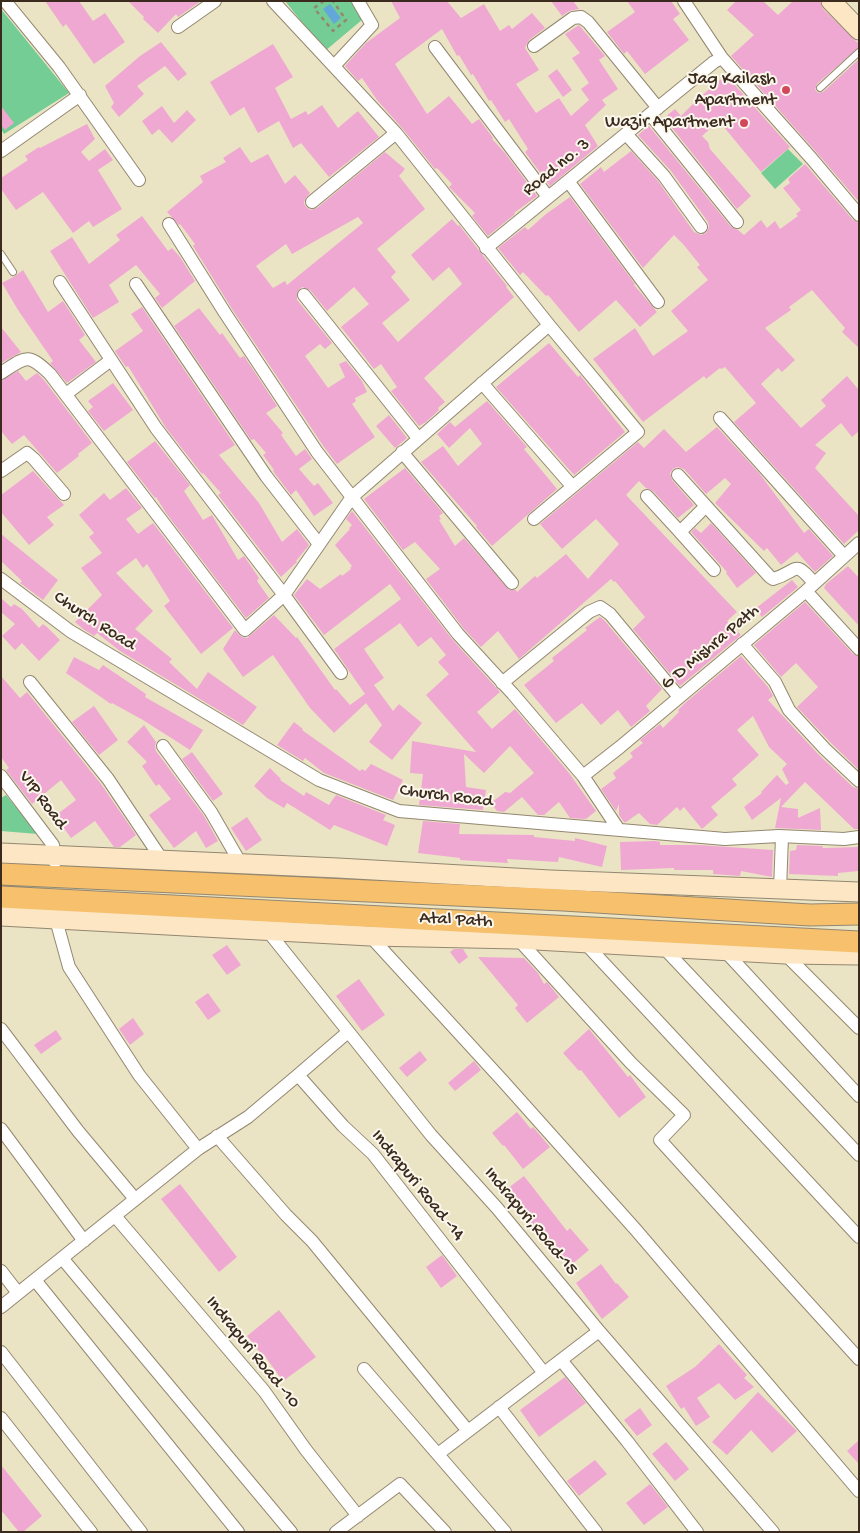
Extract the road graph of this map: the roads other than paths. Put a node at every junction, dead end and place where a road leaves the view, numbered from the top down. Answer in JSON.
{"nodes":[{"id":1,"x":5,"y":1,"type":"edge"},
{"id":2,"x":215,"y":1,"type":"edge"},
{"id":3,"x":273,"y":1,"type":"edge"},
{"id":4,"x":358,"y":1,"type":"edge"},
{"id":5,"x":684,"y":1,"type":"edge"},
{"id":6,"x":831,"y":1,"type":"edge"},
{"id":7,"x":178,"y":27,"type":"dead end"},
{"id":8,"x":859,"y":30,"type":"edge"},
{"id":9,"x":534,"y":46,"type":"dead end"},
{"id":10,"x":436,"y":47,"type":"dead end"},
{"id":11,"x":859,"y":52,"type":"edge"},
{"id":12,"x":722,"y":58,"type":"junction"},
{"id":13,"x":334,"y":66,"type":"junction"},
{"id":14,"x":820,"y":88,"type":"dead end"},
{"id":15,"x":80,"y":95,"type":"junction"},
{"id":16,"x":654,"y":111,"type":"junction"},
{"id":17,"x":396,"y":133,"type":"junction"},
{"id":18,"x":626,"y":134,"type":"junction"},
{"id":19,"x":1,"y":151,"type":"edge"},
{"id":20,"x":139,"y":180,"type":"dead end"},
{"id":21,"x":568,"y":181,"type":"junction"},
{"id":22,"x":548,"y":197,"type":"junction"},
{"id":23,"x":312,"y":202,"type":"dead end"},
{"id":24,"x":859,"y":214,"type":"edge"},
{"id":25,"x":737,"y":222,"type":"dead end"},
{"id":26,"x":169,"y":224,"type":"dead end"},
{"id":27,"x":700,"y":227,"type":"dead end"},
{"id":28,"x":486,"y":248,"type":"junction"},
{"id":29,"x":1,"y":254,"type":"edge"},
{"id":30,"x":13,"y":272,"type":"dead end"},
{"id":31,"x":60,"y":282,"type":"dead end"},
{"id":32,"x":136,"y":284,"type":"dead end"},
{"id":33,"x":304,"y":295,"type":"dead end"},
{"id":34,"x":658,"y":302,"type":"dead end"},
{"id":35,"x":549,"y":325,"type":"junction"},
{"id":36,"x":111,"y":360,"type":"junction"},
{"id":37,"x":1,"y":373,"type":"edge"},
{"id":38,"x":482,"y":383,"type":"junction"},
{"id":39,"x":66,"y":394,"type":"junction"},
{"id":40,"x":720,"y":418,"type":"dead end"},
{"id":41,"x":418,"y":438,"type":"junction"},
{"id":42,"x":402,"y":452,"type":"junction"},
{"id":43,"x":1,"y":471,"type":"edge"},
{"id":44,"x":678,"y":475,"type":"dead end"},
{"id":45,"x":572,"y":486,"type":"junction"},
{"id":46,"x":64,"y":494,"type":"dead end"},
{"id":47,"x":647,"y":496,"type":"dead end"},
{"id":48,"x":352,"y":497,"type":"junction"},
{"id":49,"x":706,"y":506,"type":"junction"},
{"id":50,"x":534,"y":519,"type":"dead end"},
{"id":51,"x":680,"y":532,"type":"junction"},
{"id":52,"x":859,"y":543,"type":"edge"},
{"id":53,"x":319,"y":544,"type":"junction"},
{"id":54,"x":844,"y":556,"type":"junction"},
{"id":55,"x":714,"y":570,"type":"dead end"},
{"id":56,"x":1,"y":579,"type":"edge"},
{"id":57,"x":512,"y":583,"type":"dead end"},
{"id":58,"x":810,"y":587,"type":"junction"},
{"id":59,"x":284,"y":595,"type":"junction"},
{"id":60,"x":742,"y":644,"type":"junction"},
{"id":61,"x":859,"y":649,"type":"edge"},
{"id":62,"x":341,"y":673,"type":"dead end"},
{"id":63,"x":30,"y":682,"type":"dead end"},
{"id":64,"x":502,"y":683,"type":"junction"},
{"id":65,"x":679,"y":697,"type":"junction"},
{"id":66,"x":163,"y":746,"type":"dead end"},
{"id":67,"x":1,"y":776,"type":"edge"},
{"id":68,"x":583,"y":776,"type":"junction"},
{"id":69,"x":859,"y":781,"type":"edge"},
{"id":70,"x":619,"y":830,"type":"junction"},
{"id":71,"x":782,"y":837,"type":"junction"},
{"id":72,"x":859,"y":837,"type":"edge"},
{"id":73,"x":1,"y":853,"type":"edge"},
{"id":74,"x":163,"y":861,"type":"junction"},
{"id":75,"x":241,"y":864,"type":"junction"},
{"id":76,"x":55,"y":867,"type":"junction"},
{"id":77,"x":1,"y":874,"type":"edge"},
{"id":78,"x":780,"y":889,"type":"junction"},
{"id":79,"x":859,"y":892,"type":"edge"},
{"id":80,"x":1,"y":898,"type":"edge"},
{"id":81,"x":55,"y":909,"type":"junction"},
{"id":82,"x":859,"y":914,"type":"edge"},
{"id":83,"x":1,"y":916,"type":"edge"},
{"id":84,"x":267,"y":930,"type":"junction"},
{"id":85,"x":370,"y":936,"type":"junction"},
{"id":86,"x":518,"y":939,"type":"junction"},
{"id":87,"x":584,"y":942,"type":"junction"},
{"id":88,"x":859,"y":942,"type":"edge"},
{"id":89,"x":662,"y":946,"type":"junction"},
{"id":90,"x":724,"y":950,"type":"junction"},
{"id":91,"x":785,"y":954,"type":"junction"},
{"id":92,"x":859,"y":955,"type":"edge"},
{"id":93,"x":859,"y":1028,"type":"edge"},
{"id":94,"x":1,"y":1029,"type":"edge"},
{"id":95,"x":348,"y":1032,"type":"junction"},
{"id":96,"x":298,"y":1075,"type":"junction"},
{"id":97,"x":859,"y":1096,"type":"edge"},
{"id":98,"x":1,"y":1129,"type":"edge"},
{"id":99,"x":217,"y":1136,"type":"junction"},
{"id":100,"x":198,"y":1149,"type":"junction"},
{"id":101,"x":859,"y":1156,"type":"edge"},
{"id":102,"x":135,"y":1199,"type":"junction"},
{"id":103,"x":115,"y":1216,"type":"junction"},
{"id":104,"x":859,"y":1237,"type":"edge"},
{"id":105,"x":84,"y":1241,"type":"junction"},
{"id":106,"x":62,"y":1258,"type":"junction"},
{"id":107,"x":1,"y":1271,"type":"edge"},
{"id":108,"x":35,"y":1280,"type":"junction"},
{"id":109,"x":18,"y":1293,"type":"junction"},
{"id":110,"x":1,"y":1307,"type":"edge"},
{"id":111,"x":599,"y":1331,"type":"junction"},
{"id":112,"x":1,"y":1352,"type":"edge"},
{"id":113,"x":859,"y":1358,"type":"edge"},
{"id":114,"x":561,"y":1360,"type":"junction"},
{"id":115,"x":364,"y":1369,"type":"dead end"},
{"id":116,"x":544,"y":1374,"type":"junction"},
{"id":117,"x":499,"y":1407,"type":"junction"},
{"id":118,"x":1,"y":1418,"type":"edge"},
{"id":119,"x":468,"y":1431,"type":"junction"},
{"id":120,"x":438,"y":1454,"type":"junction"},
{"id":121,"x":859,"y":1491,"type":"edge"},
{"id":122,"x":358,"y":1516,"type":"junction"},
{"id":123,"x":91,"y":1532,"type":"edge"},
{"id":124,"x":141,"y":1532,"type":"edge"},
{"id":125,"x":238,"y":1532,"type":"edge"},
{"id":126,"x":290,"y":1532,"type":"edge"},
{"id":127,"x":336,"y":1532,"type":"edge"},
{"id":128,"x":445,"y":1532,"type":"edge"},
{"id":129,"x":505,"y":1532,"type":"edge"},
{"id":130,"x":596,"y":1532,"type":"edge"},
{"id":131,"x":697,"y":1532,"type":"edge"},
{"id":132,"x":773,"y":1532,"type":"edge"}],
"edges":[{"from":1,"to":15,"type":"street"},
{"from":2,"to":7,"type":"street"},
{"from":3,"to":13,"type":"street"},
{"from":4,"to":13,"type":"street"},
{"from":5,"to":12,"type":"street"},
{"from":6,"to":8,"type":"street"},
{"from":9,"to":16,"type":"street"},
{"from":10,"to":22,"type":"street"},
{"from":11,"to":14,"type":"lane"},
{"from":12,"to":16,"type":"street","name":"Road no. 3"},
{"from":12,"to":24,"type":"street"},
{"from":13,"to":17,"type":"street"},
{"from":15,"to":19,"type":"street"},
{"from":15,"to":20,"type":"street"},
{"from":16,"to":18,"type":"street","name":"Road no. 3"},
{"from":16,"to":25,"type":"street"},
{"from":17,"to":23,"type":"street"},
{"from":17,"to":28,"type":"street"},
{"from":18,"to":21,"type":"street","name":"Road no. 3"},
{"from":18,"to":27,"type":"street"},
{"from":21,"to":22,"type":"street","name":"Road no. 3"},
{"from":21,"to":34,"type":"street"},
{"from":22,"to":28,"type":"street","name":"Road no. 3"},
{"from":26,"to":48,"type":"street"},
{"from":28,"to":35,"type":"street"},
{"from":29,"to":30,"type":"lane"},
{"from":31,"to":36,"type":"street"},
{"from":32,"to":53,"type":"street"},
{"from":33,"to":41,"type":"street"},
{"from":35,"to":38,"type":"street"},
{"from":35,"to":45,"type":"street"},
{"from":36,"to":39,"type":"street"},
{"from":36,"to":59,"type":"street"},
{"from":37,"to":39,"type":"street"},
{"from":38,"to":41,"type":"street"},
{"from":38,"to":45,"type":"street"},
{"from":39,"to":59,"type":"street"},
{"from":40,"to":54,"type":"street"},
{"from":41,"to":42,"type":"street"},
{"from":42,"to":48,"type":"street"},
{"from":42,"to":57,"type":"street"},
{"from":43,"to":46,"type":"street"},
{"from":44,"to":49,"type":"street"},
{"from":45,"to":50,"type":"street"},
{"from":47,"to":51,"type":"street"},
{"from":48,"to":53,"type":"street"},
{"from":48,"to":64,"type":"street"},
{"from":49,"to":51,"type":"street"},
{"from":49,"to":58,"type":"street"},
{"from":51,"to":55,"type":"street"},
{"from":52,"to":54,"type":"street","name":"G D Mishra Path"},
{"from":53,"to":59,"type":"street"},
{"from":54,"to":58,"type":"street","name":"G D Mishra Path"},
{"from":56,"to":70,"type":"street","name":"Church Road"},
{"from":58,"to":60,"type":"street","name":"G D Mishra Path"},
{"from":58,"to":61,"type":"street"},
{"from":59,"to":62,"type":"street"},
{"from":60,"to":65,"type":"street","name":"G D Mishra Path"},
{"from":60,"to":69,"type":"street"},
{"from":63,"to":74,"type":"street"},
{"from":64,"to":65,"type":"street"},
{"from":64,"to":68,"type":"street"},
{"from":65,"to":68,"type":"street","name":"G D Mishra Path"},
{"from":66,"to":75,"type":"street"},
{"from":67,"to":76,"type":"street","name":"VIP Road"},
{"from":68,"to":70,"type":"street"},
{"from":70,"to":71,"type":"street","name":"Church Road"},
{"from":71,"to":72,"type":"street","name":"Church Road"},
{"from":71,"to":78,"type":"street"},
{"from":73,"to":76,"type":"street"},
{"from":74,"to":75,"type":"street"},
{"from":74,"to":76,"type":"street"},
{"from":75,"to":78,"type":"street"},
{"from":76,"to":77,"type":"main road","name":"Atal Path"},
{"from":76,"to":82,"type":"main road","name":"Atal Path"},
{"from":78,"to":79,"type":"street"},
{"from":80,"to":81,"type":"main road","name":"Atal Path"},
{"from":81,"to":83,"type":"street"},
{"from":81,"to":84,"type":"street"},
{"from":81,"to":88,"type":"main road","name":"Atal Path"},
{"from":81,"to":100,"type":"street"},
{"from":84,"to":85,"type":"street"},
{"from":84,"to":95,"type":"street","name":"Indrapuri,Road-15"},
{"from":85,"to":86,"type":"street"},
{"from":85,"to":121,"type":"street"},
{"from":86,"to":87,"type":"street"},
{"from":86,"to":113,"type":"street"},
{"from":87,"to":89,"type":"street"},
{"from":87,"to":104,"type":"street"},
{"from":89,"to":90,"type":"street"},
{"from":89,"to":101,"type":"street"},
{"from":90,"to":91,"type":"street"},
{"from":90,"to":97,"type":"street"},
{"from":91,"to":92,"type":"street"},
{"from":91,"to":93,"type":"street"},
{"from":94,"to":102,"type":"street"},
{"from":95,"to":96,"type":"street"},
{"from":95,"to":111,"type":"street","name":"Indrapuri,Road-15"},
{"from":96,"to":99,"type":"street"},
{"from":96,"to":116,"type":"street","name":"Indrapuri Road -14"},
{"from":98,"to":105,"type":"street"},
{"from":99,"to":100,"type":"street"},
{"from":99,"to":119,"type":"street"},
{"from":100,"to":102,"type":"street"},
{"from":102,"to":103,"type":"street"},
{"from":103,"to":105,"type":"street"},
{"from":103,"to":122,"type":"street","name":"Indrapuri Road -10"},
{"from":105,"to":106,"type":"street"},
{"from":106,"to":108,"type":"street"},
{"from":106,"to":126,"type":"street"},
{"from":107,"to":109,"type":"street"},
{"from":108,"to":109,"type":"street"},
{"from":108,"to":125,"type":"street"},
{"from":109,"to":110,"type":"street"},
{"from":111,"to":114,"type":"street"},
{"from":111,"to":132,"type":"street","name":"Indrapuri,Road-15"},
{"from":112,"to":124,"type":"street"},
{"from":114,"to":116,"type":"street"},
{"from":114,"to":131,"type":"street"},
{"from":115,"to":120,"type":"street"},
{"from":116,"to":117,"type":"street"},
{"from":117,"to":119,"type":"street"},
{"from":117,"to":130,"type":"street"},
{"from":118,"to":123,"type":"street"},
{"from":119,"to":120,"type":"street"},
{"from":120,"to":129,"type":"street"},
{"from":122,"to":127,"type":"street"},
{"from":122,"to":128,"type":"street"}]}
